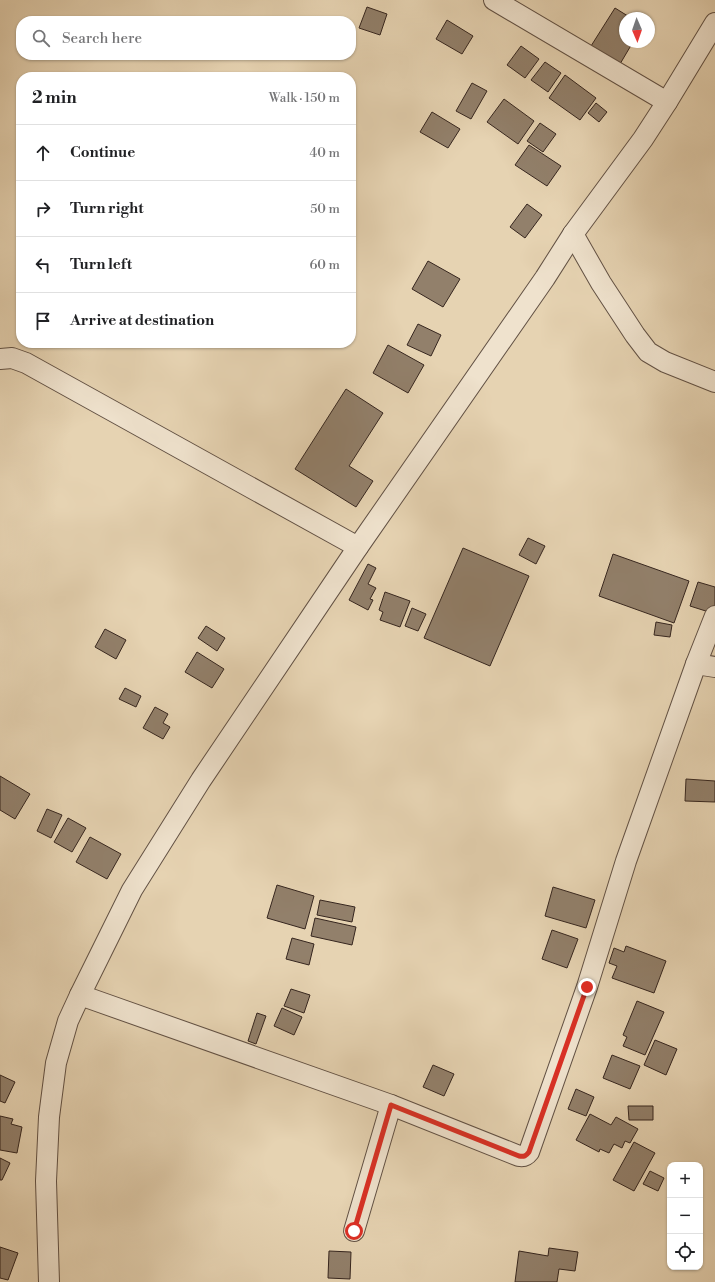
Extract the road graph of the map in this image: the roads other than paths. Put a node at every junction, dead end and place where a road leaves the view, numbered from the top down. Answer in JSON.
{"nodes":[{"id":1,"x":494,"y":0,"type":"edge"},
{"id":2,"x":715,"y":23,"type":"edge"},
{"id":3,"x":708,"y":49,"type":"edge"},
{"id":4,"x":667,"y":102,"type":"junction"},
{"id":5,"x":573,"y":234,"type":"junction"},
{"id":6,"x":0,"y":359,"type":"edge"},
{"id":7,"x":715,"y":382,"type":"edge"},
{"id":8,"x":358,"y":547,"type":"junction"},
{"id":9,"x":715,"y":616,"type":"edge"},
{"id":10,"x":706,"y":665,"type":"edge"},
{"id":11,"x":80,"y":995,"type":"junction"},
{"id":12,"x":391,"y":1105,"type":"junction"},
{"id":13,"x":354,"y":1231,"type":"dead end"},
{"id":14,"x":49,"y":1282,"type":"edge"}],
"edges":[{"from":1,"to":4,"type":"street"},
{"from":2,"to":3,"type":"street"},
{"from":3,"to":4,"type":"street"},
{"from":4,"to":5,"type":"street"},
{"from":5,"to":7,"type":"street"},
{"from":5,"to":8,"type":"street"},
{"from":6,"to":8,"type":"street"},
{"from":8,"to":11,"type":"street"},
{"from":9,"to":10,"type":"street"},
{"from":10,"to":12,"type":"street"},
{"from":11,"to":12,"type":"street"},
{"from":11,"to":14,"type":"street"},
{"from":12,"to":13,"type":"street"}]}
